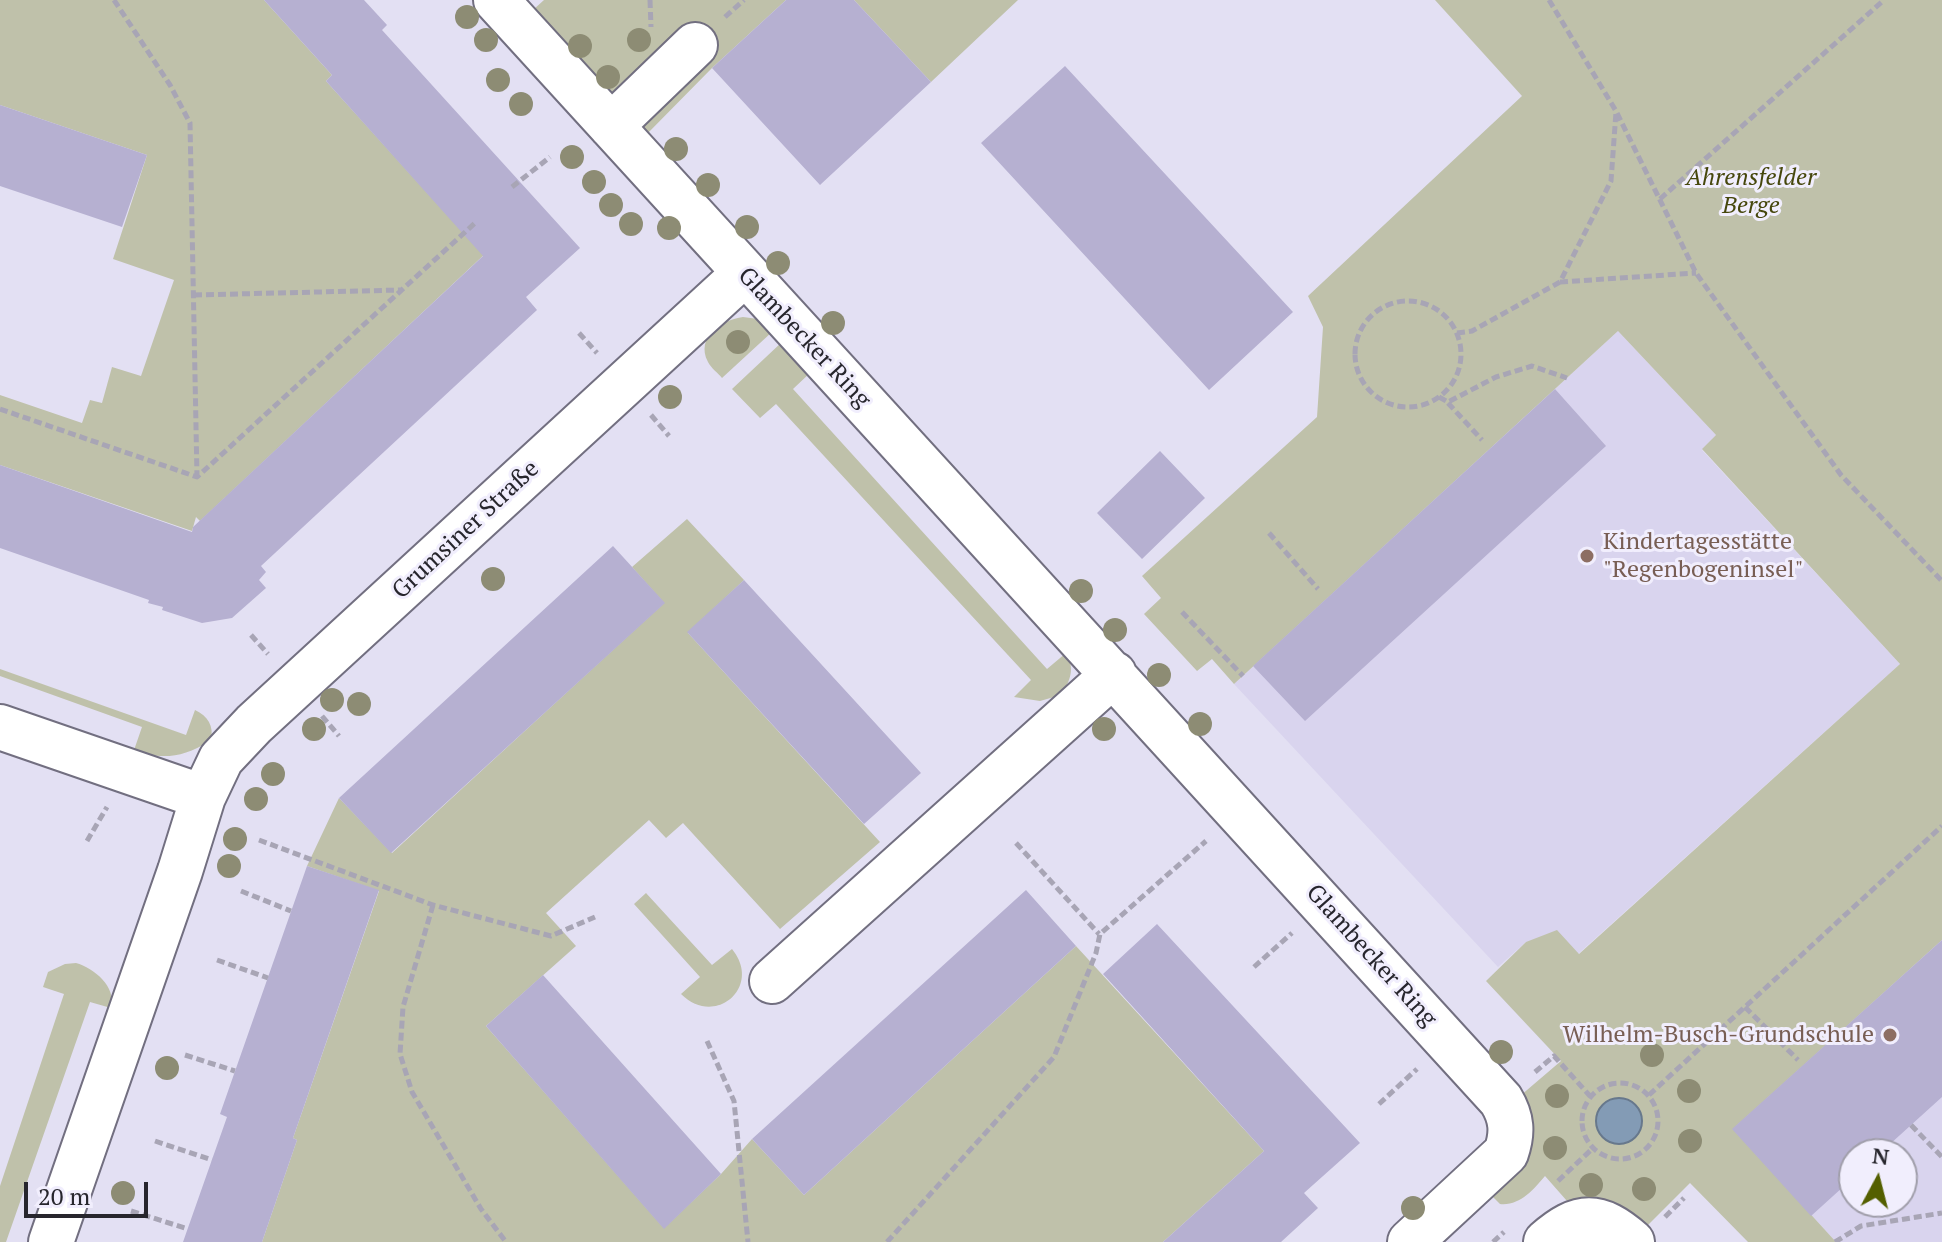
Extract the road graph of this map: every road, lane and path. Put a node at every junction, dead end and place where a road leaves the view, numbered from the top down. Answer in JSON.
{"nodes":[{"id":1,"x":114,"y":0,"type":"edge"},
{"id":2,"x":496,"y":0,"type":"edge"},
{"id":3,"x":1549,"y":0,"type":"edge"},
{"id":4,"x":1884,"y":0,"type":"edge"},
{"id":5,"x":695,"y":45,"type":"dead end"},
{"id":6,"x":1616,"y":111,"type":"junction"},
{"id":7,"x":611,"y":126,"type":"junction"},
{"id":8,"x":550,"y":157,"type":"dead end"},
{"id":9,"x":512,"y":187,"type":"dead end"},
{"id":10,"x":1660,"y":199,"type":"junction"},
{"id":11,"x":475,"y":223,"type":"dead end"},
{"id":12,"x":1696,"y":273,"type":"junction"},
{"id":13,"x":744,"y":274,"type":"junction"},
{"id":14,"x":1560,"y":282,"type":"junction"},
{"id":15,"x":401,"y":290,"type":"junction"},
{"id":16,"x":194,"y":295,"type":"junction"},
{"id":17,"x":1457,"y":333,"type":"junction"},
{"id":18,"x":1567,"y":378,"type":"dead end"},
{"id":19,"x":1439,"y":397,"type":"junction"},
{"id":20,"x":1448,"y":402,"type":"junction"},
{"id":21,"x":0,"y":409,"type":"edge"},
{"id":22,"x":1482,"y":440,"type":"dead end"},
{"id":23,"x":197,"y":477,"type":"junction"},
{"id":24,"x":1269,"y":533,"type":"dead end"},
{"id":25,"x":1942,"y":581,"type":"edge"},
{"id":26,"x":1318,"y":589,"type":"dead end"},
{"id":27,"x":1182,"y":612,"type":"dead end"},
{"id":28,"x":1114,"y":674,"type":"junction"},
{"id":29,"x":1243,"y":676,"type":"dead end"},
{"id":30,"x":0,"y":727,"type":"edge"},
{"id":31,"x":203,"y":797,"type":"junction"},
{"id":32,"x":1238,"y":810,"type":"junction"},
{"id":33,"x":1942,"y":826,"type":"edge"},
{"id":34,"x":259,"y":840,"type":"dead end"},
{"id":35,"x":1016,"y":843,"type":"dead end"},
{"id":36,"x":241,"y":891,"type":"dead end"},
{"id":37,"x":433,"y":905,"type":"junction"},
{"id":38,"x":291,"y":911,"type":"dead end"},
{"id":39,"x":595,"y":917,"type":"dead end"},
{"id":40,"x":1100,"y":934,"type":"junction"},
{"id":41,"x":217,"y":960,"type":"dead end"},
{"id":42,"x":268,"y":978,"type":"dead end"},
{"id":43,"x":772,"y":981,"type":"dead end"},
{"id":44,"x":1745,"y":1007,"type":"junction"},
{"id":45,"x":707,"y":1041,"type":"dead end"},
{"id":46,"x":185,"y":1055,"type":"dead end"},
{"id":47,"x":1798,"y":1060,"type":"dead end"},
{"id":48,"x":1545,"y":1064,"type":"dead end"},
{"id":49,"x":235,"y":1071,"type":"dead end"},
{"id":50,"x":1649,"y":1095,"type":"junction"},
{"id":51,"x":1590,"y":1096,"type":"junction"},
{"id":52,"x":1911,"y":1125,"type":"dead end"},
{"id":53,"x":155,"y":1141,"type":"dead end"},
{"id":54,"x":1942,"y":1157,"type":"edge"},
{"id":55,"x":212,"y":1160,"type":"dead end"},
{"id":56,"x":131,"y":1211,"type":"dead end"},
{"id":57,"x":1942,"y":1213,"type":"edge"},
{"id":58,"x":188,"y":1229,"type":"dead end"},
{"id":59,"x":51,"y":1242,"type":"edge"},
{"id":60,"x":506,"y":1242,"type":"edge"},
{"id":61,"x":748,"y":1242,"type":"edge"},
{"id":62,"x":887,"y":1242,"type":"edge"},
{"id":63,"x":1410,"y":1242,"type":"edge"},
{"id":64,"x":1546,"y":1242,"type":"edge"},
{"id":65,"x":1632,"y":1242,"type":"edge"},
{"id":66,"x":1835,"y":1242,"type":"edge"}],
"edges":[{"from":1,"to":16,"type":"path"},
{"from":2,"to":7,"type":"street","name":"Glambecker Ring"},
{"from":3,"to":6,"type":"path"},
{"from":4,"to":10,"type":"path"},
{"from":5,"to":7,"type":"street"},
{"from":6,"to":10,"type":"path"},
{"from":6,"to":14,"type":"path"},
{"from":7,"to":13,"type":"street","name":"Glambecker Ring"},
{"from":8,"to":9,"type":"path"},
{"from":10,"to":12,"type":"path"},
{"from":11,"to":15,"type":"path"},
{"from":12,"to":14,"type":"path"},
{"from":12,"to":25,"type":"path"},
{"from":13,"to":28,"type":"street","name":"Glambecker Ring"},
{"from":13,"to":31,"type":"street","name":"Grumsiner Straße"},
{"from":14,"to":17,"type":"path"},
{"from":15,"to":16,"type":"path"},
{"from":15,"to":23,"type":"path"},
{"from":16,"to":23,"type":"path"},
{"from":17,"to":19,"type":"path"},
{"from":17,"to":19,"type":"path"},
{"from":18,"to":20,"type":"path"},
{"from":19,"to":20,"type":"path"},
{"from":20,"to":22,"type":"path"},
{"from":21,"to":23,"type":"path"},
{"from":24,"to":26,"type":"path"},
{"from":27,"to":29,"type":"path"},
{"from":28,"to":32,"type":"street","name":"Glambecker Ring"},
{"from":28,"to":43,"type":"street"},
{"from":30,"to":31,"type":"street"},
{"from":31,"to":59,"type":"street","name":"Grumsiner Straße"},
{"from":32,"to":40,"type":"path"},
{"from":32,"to":63,"type":"street","name":"Glambecker Ring"},
{"from":33,"to":44,"type":"path"},
{"from":34,"to":37,"type":"path"},
{"from":35,"to":40,"type":"path"},
{"from":36,"to":38,"type":"path"},
{"from":37,"to":39,"type":"path"},
{"from":37,"to":60,"type":"path"},
{"from":40,"to":62,"type":"path"},
{"from":41,"to":42,"type":"path"},
{"from":44,"to":47,"type":"path"},
{"from":44,"to":50,"type":"path"},
{"from":45,"to":61,"type":"path"},
{"from":46,"to":49,"type":"path"},
{"from":48,"to":51,"type":"path"},
{"from":50,"to":51,"type":"path"},
{"from":50,"to":51,"type":"path"},
{"from":52,"to":54,"type":"path"},
{"from":53,"to":55,"type":"path"},
{"from":56,"to":58,"type":"path"},
{"from":57,"to":66,"type":"path"},
{"from":64,"to":65,"type":"street"}]}
